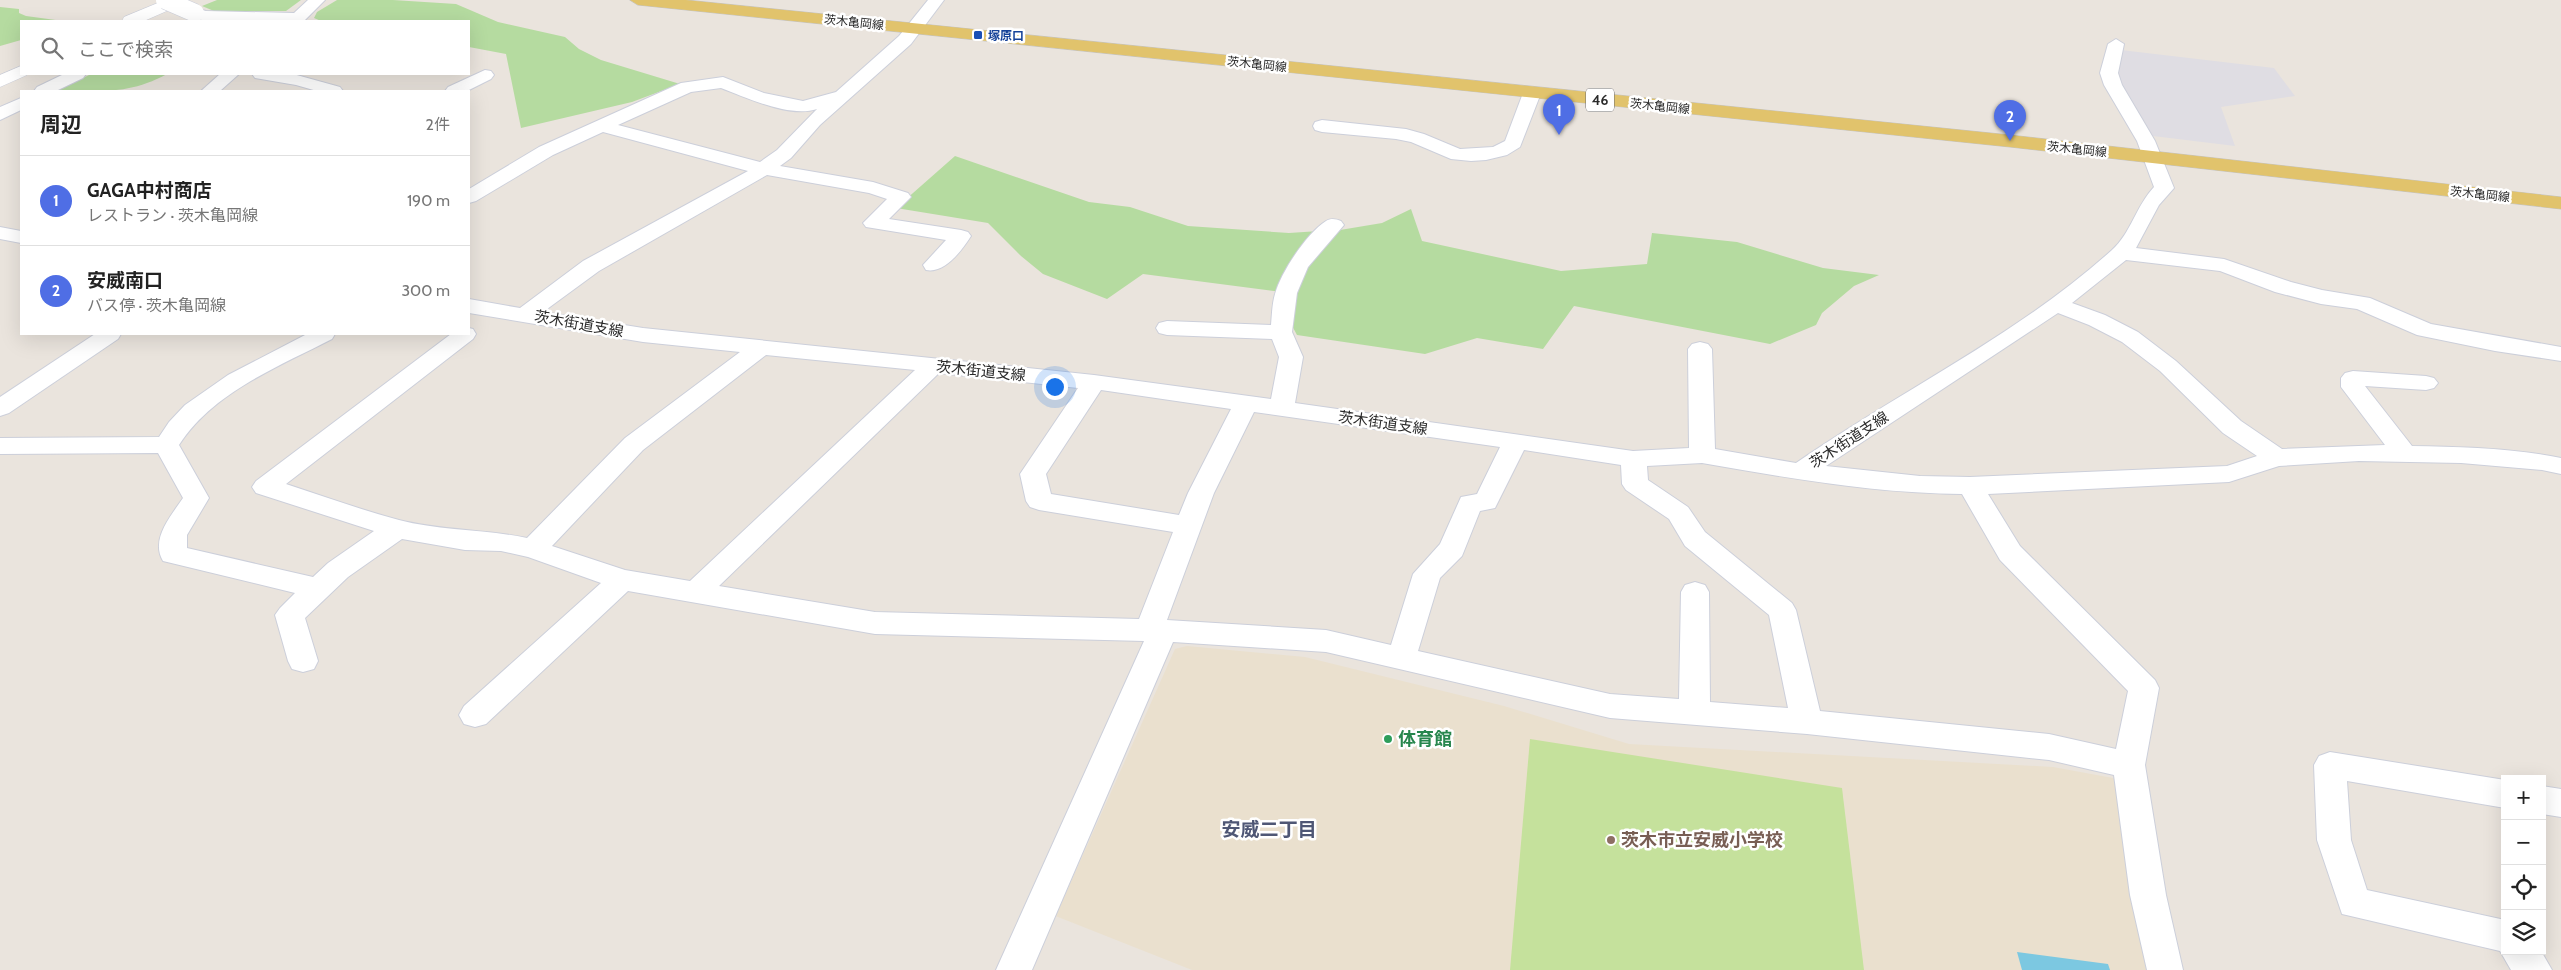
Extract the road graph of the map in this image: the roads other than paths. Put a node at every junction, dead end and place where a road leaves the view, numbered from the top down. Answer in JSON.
{"nodes":[{"id":1,"x":165,"y":0,"type":"edge"},
{"id":2,"x":179,"y":0,"type":"edge"},
{"id":3,"x":317,"y":0,"type":"edge"},
{"id":4,"x":638,"y":0,"type":"edge"},
{"id":5,"x":936,"y":0,"type":"edge"},
{"id":6,"x":193,"y":16,"type":"edge"},
{"id":7,"x":132,"y":20,"type":"edge"},
{"id":8,"x":297,"y":20,"type":"edge"},
{"id":9,"x":916,"y":28,"type":"junction"},
{"id":10,"x":2116,"y":44,"type":"dead end"},
{"id":11,"x":20,"y":72,"type":"edge"},
{"id":12,"x":75,"y":75,"type":"edge"},
{"id":13,"x":229,"y":75,"type":"edge"},
{"id":14,"x":265,"y":75,"type":"edge"},
{"id":15,"x":344,"y":75,"type":"edge"},
{"id":16,"x":485,"y":75,"type":"dead end"},
{"id":17,"x":0,"y":82,"type":"edge"},
{"id":18,"x":327,"y":89,"type":"edge"},
{"id":19,"x":45,"y":90,"type":"edge"},
{"id":20,"x":211,"y":90,"type":"edge"},
{"id":21,"x":456,"y":90,"type":"edge"},
{"id":22,"x":1532,"y":93,"type":"junction"},
{"id":23,"x":841,"y":95,"type":"junction"},
{"id":24,"x":20,"y":104,"type":"edge"},
{"id":25,"x":0,"y":114,"type":"edge"},
{"id":26,"x":601,"y":126,"type":"junction"},
{"id":27,"x":1322,"y":126,"type":"dead end"},
{"id":28,"x":2153,"y":157,"type":"junction"},
{"id":29,"x":765,"y":168,"type":"junction"},
{"id":30,"x":470,"y":196,"type":"edge"},
{"id":31,"x":2561,"y":203,"type":"edge"},
{"id":32,"x":1334,"y":225,"type":"dead end"},
{"id":33,"x":2122,"y":253,"type":"junction"},
{"id":34,"x":934,"y":265,"type":"dead end"},
{"id":35,"x":2056,"y":305,"type":"junction"},
{"id":36,"x":470,"y":306,"type":"edge"},
{"id":37,"x":495,"y":310,"type":"junction"},
{"id":38,"x":524,"y":315,"type":"junction"},
{"id":39,"x":1167,"y":328,"type":"dead end"},
{"id":40,"x":470,"y":330,"type":"edge"},
{"id":41,"x":1281,"y":332,"type":"junction"},
{"id":42,"x":109,"y":335,"type":"edge"},
{"id":43,"x":322,"y":335,"type":"edge"},
{"id":44,"x":464,"y":335,"type":"edge"},
{"id":45,"x":763,"y":346,"type":"junction"},
{"id":46,"x":1700,"y":349,"type":"dead end"},
{"id":47,"x":2561,"y":354,"type":"edge"},
{"id":48,"x":934,"y":366,"type":"junction"},
{"id":49,"x":1094,"y":382,"type":"junction"},
{"id":50,"x":2426,"y":383,"type":"dead end"},
{"id":51,"x":1246,"y":404,"type":"junction"},
{"id":52,"x":0,"y":408,"type":"edge"},
{"id":53,"x":1282,"y":409,"type":"junction"},
{"id":54,"x":1516,"y":440,"type":"junction"},
{"id":55,"x":166,"y":445,"type":"junction"},
{"id":56,"x":0,"y":446,"type":"edge"},
{"id":57,"x":2405,"y":454,"type":"junction"},
{"id":58,"x":1702,"y":455,"type":"junction"},
{"id":59,"x":2277,"y":458,"type":"junction"},
{"id":60,"x":1633,"y":460,"type":"junction"},
{"id":61,"x":2561,"y":466,"type":"edge"},
{"id":62,"x":1800,"y":472,"type":"junction"},
{"id":63,"x":1970,"y":486,"type":"junction"},
{"id":64,"x":1179,"y":524,"type":"dead end"},
{"id":65,"x":398,"y":528,"type":"junction"},
{"id":66,"x":533,"y":549,"type":"junction"},
{"id":67,"x":622,"y":580,"type":"junction"},
{"id":68,"x":319,"y":589,"type":"junction"},
{"id":69,"x":1695,"y":592,"type":"dead end"},
{"id":70,"x":695,"y":593,"type":"junction"},
{"id":71,"x":1156,"y":630,"type":"junction"},
{"id":72,"x":1401,"y":659,"type":"junction"},
{"id":73,"x":303,"y":660,"type":"dead end"},
{"id":74,"x":1694,"y":713,"type":"junction"},
{"id":75,"x":475,"y":715,"type":"dead end"},
{"id":76,"x":1807,"y":722,"type":"junction"},
{"id":77,"x":2129,"y":765,"type":"junction"},
{"id":78,"x":2501,"y":793,"type":"edge"},
{"id":79,"x":2546,"y":801,"type":"edge"},
{"id":80,"x":2561,"y":803,"type":"edge"},
{"id":81,"x":2501,"y":935,"type":"edge"},
{"id":82,"x":2521,"y":955,"type":"edge"},
{"id":83,"x":1014,"y":970,"type":"edge"},
{"id":84,"x":2165,"y":970,"type":"edge"},
{"id":85,"x":2534,"y":970,"type":"edge"}],
"edges":[{"from":1,"to":6,"type":"street","bridge":true},
{"from":2,"to":7,"type":"street"},
{"from":3,"to":8,"type":"street"},
{"from":4,"to":9,"type":"main road","name":"茨木亀岡線","number":"46"},
{"from":5,"to":9,"type":"street"},
{"from":6,"to":8,"type":"street"},
{"from":9,"to":22,"type":"main road","name":"茨木亀岡線","number":"46"},
{"from":9,"to":23,"type":"street"},
{"from":10,"to":28,"type":"street"},
{"from":11,"to":17,"type":"street"},
{"from":12,"to":19,"type":"street"},
{"from":13,"to":20,"type":"street"},
{"from":14,"to":18,"type":"street"},
{"from":15,"to":18,"type":"street"},
{"from":16,"to":21,"type":"street"},
{"from":22,"to":27,"type":"street"},
{"from":22,"to":28,"type":"main road","name":"茨木亀岡線","number":"46"},
{"from":23,"to":26,"type":"street"},
{"from":23,"to":29,"type":"street"},
{"from":24,"to":25,"type":"street"},
{"from":26,"to":29,"type":"street"},
{"from":26,"to":30,"type":"street"},
{"from":28,"to":31,"type":"main road","name":"茨木亀岡線","number":"46"},
{"from":28,"to":33,"type":"street","name":"茨木街道支線"},
{"from":29,"to":34,"type":"street"},
{"from":29,"to":38,"type":"street"},
{"from":32,"to":41,"type":"street"},
{"from":33,"to":35,"type":"street","name":"茨木街道支線"},
{"from":33,"to":47,"type":"street"},
{"from":35,"to":59,"type":"street"},
{"from":35,"to":62,"type":"street","name":"茨木街道支線"},
{"from":36,"to":37,"type":"street","name":"茨木街道支線"},
{"from":37,"to":38,"type":"street","name":"茨木街道支線"},
{"from":37,"to":40,"type":"street"},
{"from":38,"to":45,"type":"street","name":"茨木街道支線"},
{"from":39,"to":41,"type":"street"},
{"from":41,"to":53,"type":"street"},
{"from":42,"to":52,"type":"street"},
{"from":43,"to":55,"type":"street"},
{"from":44,"to":65,"type":"street"},
{"from":45,"to":48,"type":"street","name":"茨木街道支線"},
{"from":45,"to":66,"type":"street"},
{"from":46,"to":58,"type":"street"},
{"from":48,"to":49,"type":"street","name":"茨木街道支線"},
{"from":48,"to":70,"type":"street"},
{"from":49,"to":51,"type":"street","name":"茨木街道支線"},
{"from":49,"to":64,"type":"street"},
{"from":50,"to":57,"type":"street"},
{"from":51,"to":53,"type":"street","name":"茨木街道支線"},
{"from":51,"to":71,"type":"street"},
{"from":53,"to":54,"type":"street","name":"茨木街道支線"},
{"from":54,"to":60,"type":"street","name":"茨木街道支線"},
{"from":54,"to":72,"type":"street"},
{"from":55,"to":56,"type":"street"},
{"from":55,"to":68,"type":"street"},
{"from":57,"to":59,"type":"street"},
{"from":57,"to":61,"type":"street"},
{"from":58,"to":60,"type":"street","name":"茨木街道支線"},
{"from":58,"to":62,"type":"street","name":"茨木街道支線"},
{"from":59,"to":63,"type":"street"},
{"from":60,"to":76,"type":"street"},
{"from":62,"to":63,"type":"street"},
{"from":63,"to":77,"type":"street"},
{"from":65,"to":66,"type":"street"},
{"from":65,"to":68,"type":"street"},
{"from":66,"to":67,"type":"street"},
{"from":67,"to":70,"type":"street"},
{"from":67,"to":75,"type":"street"},
{"from":68,"to":73,"type":"street"},
{"from":69,"to":74,"type":"street"},
{"from":70,"to":71,"type":"street"},
{"from":71,"to":72,"type":"street"},
{"from":71,"to":83,"type":"street"},
{"from":72,"to":74,"type":"street"},
{"from":74,"to":76,"type":"street"},
{"from":76,"to":77,"type":"street"},
{"from":77,"to":84,"type":"street"},
{"from":78,"to":81,"type":"street"},
{"from":79,"to":80,"type":"street"},
{"from":82,"to":85,"type":"street"}]}
